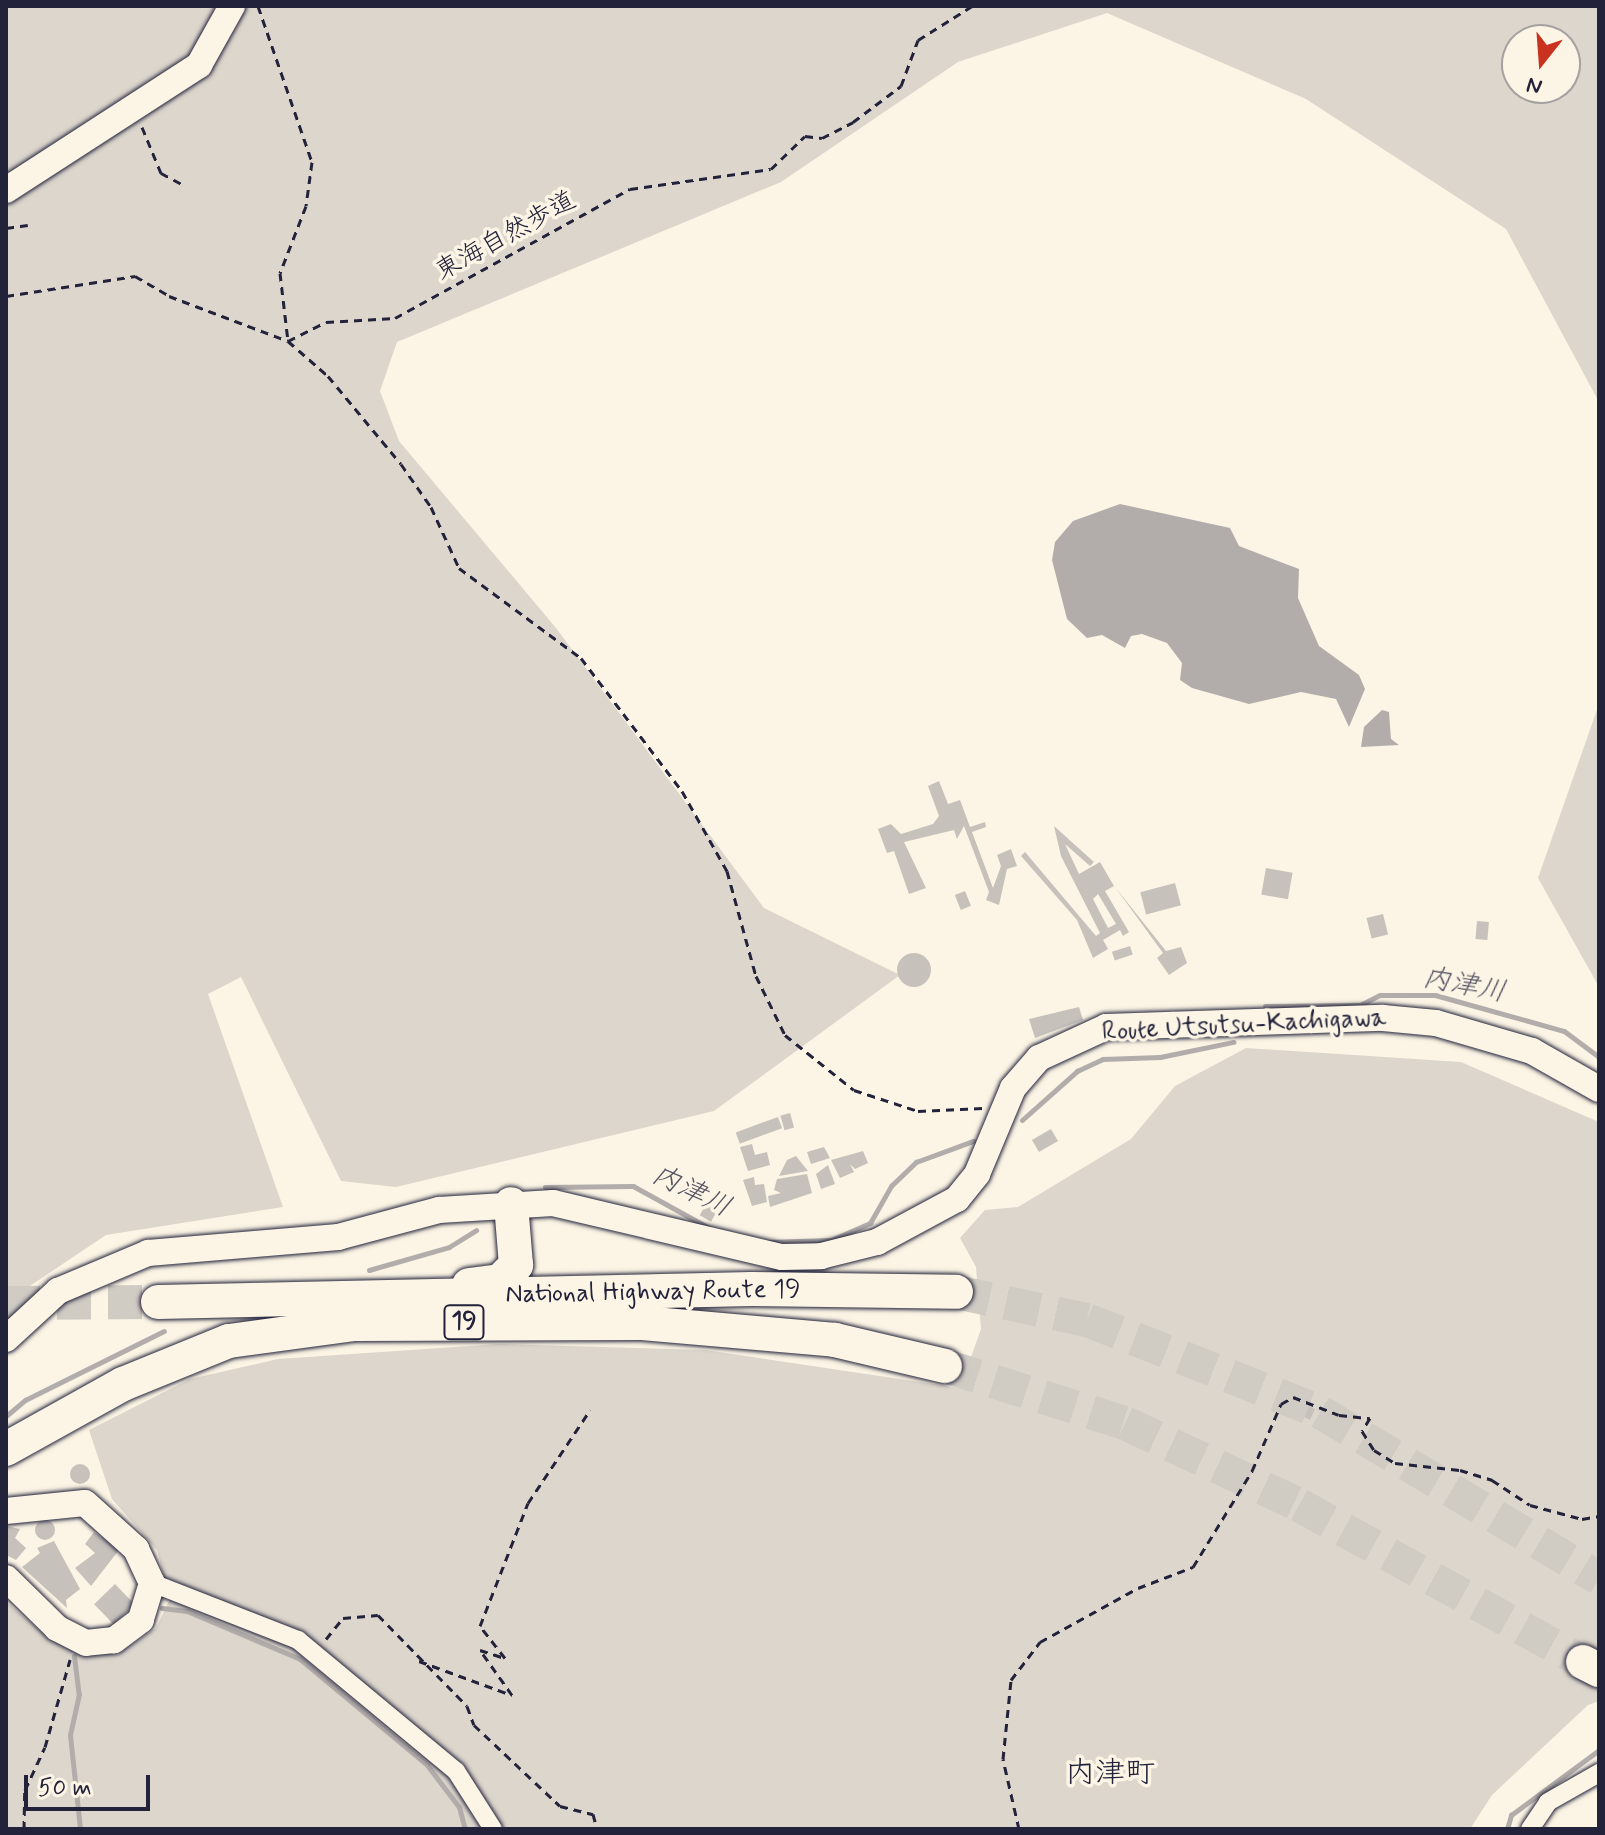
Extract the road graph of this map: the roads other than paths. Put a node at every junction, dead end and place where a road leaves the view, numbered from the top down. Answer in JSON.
{"nodes":[{"id":1,"x":232,"y":6,"type":"edge"},
{"id":2,"x":6,"y":190,"type":"edge"},
{"id":3,"x":1599,"y":1089,"type":"edge"},
{"id":4,"x":511,"y":1204,"type":"junction"},
{"id":5,"x":516,"y":1265,"type":"junction"},
{"id":6,"x":956,"y":1292,"type":"tunnel mouth"},
{"id":7,"x":619,"y":1294,"type":"junction"},
{"id":8,"x":397,"y":1298,"type":"junction"},
{"id":9,"x":158,"y":1302,"type":"tunnel mouth"},
{"id":10,"x":6,"y":1339,"type":"edge"},
{"id":11,"x":945,"y":1366,"type":"tunnel mouth"},
{"id":12,"x":6,"y":1449,"type":"edge"},
{"id":13,"x":6,"y":1511,"type":"edge"},
{"id":14,"x":6,"y":1578,"type":"edge"},
{"id":15,"x":152,"y":1583,"type":"junction"},
{"id":16,"x":1599,"y":1773,"type":"edge"},
{"id":17,"x":493,"y":1829,"type":"edge"},
{"id":18,"x":1530,"y":1829,"type":"edge"}],
"edges":[{"from":1,"to":2,"type":"main road"},
{"from":3,"to":4,"type":"main road","name":"Route Utsutsu-Kachigawa"},
{"from":4,"to":5,"type":"highway"},
{"from":4,"to":10,"type":"main road","name":"Route Utsutsu-Kachigawa"},
{"from":5,"to":7,"type":"highway"},
{"from":5,"to":8,"type":"highway"},
{"from":6,"to":7,"type":"highway","name":"National Highway Route 19","number":"19"},
{"from":7,"to":8,"type":"highway","name":"National Highway Route 19","number":"19"},
{"from":8,"to":9,"type":"highway","name":"National Highway Route 19","number":"19"},
{"from":11,"to":12,"type":"highway","name":"National Highway Route 19","number":"19"},
{"from":13,"to":15,"type":"main road"},
{"from":14,"to":15,"type":"main road"},
{"from":15,"to":17,"type":"street"},
{"from":16,"to":18,"type":"street"}]}
